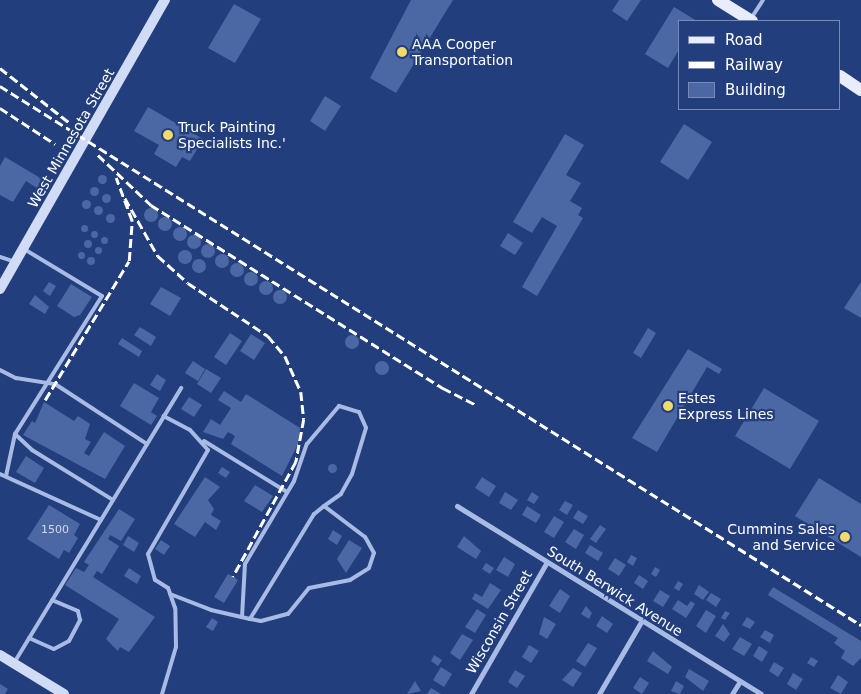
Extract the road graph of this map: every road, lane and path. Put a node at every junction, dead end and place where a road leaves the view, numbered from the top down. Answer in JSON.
{"nodes":[{"id":1,"x":165,"y":0,"type":"edge"},
{"id":2,"x":718,"y":0,"type":"edge"},
{"id":3,"x":763,"y":0,"type":"edge"},
{"id":4,"x":749,"y":20,"type":"edge"},
{"id":5,"x":752,"y":20,"type":"edge"},
{"id":6,"x":841,"y":77,"type":"edge"},
{"id":7,"x":861,"y":90,"type":"edge"},
{"id":8,"x":24,"y":249,"type":"junction"},
{"id":9,"x":0,"y":257,"type":"edge"},
{"id":10,"x":15,"y":262,"type":"junction"},
{"id":11,"x":0,"y":289,"type":"edge"},
{"id":12,"x":0,"y":370,"type":"edge"},
{"id":13,"x":48,"y":381,"type":"junction"},
{"id":14,"x":181,"y":388,"type":"dead end"},
{"id":15,"x":164,"y":416,"type":"junction"},
{"id":16,"x":15,"y":434,"type":"junction"},
{"id":17,"x":201,"y":440,"type":"junction"},
{"id":18,"x":147,"y":444,"type":"junction"},
{"id":19,"x":0,"y":474,"type":"edge"},
{"id":20,"x":6,"y":476,"type":"junction"},
{"id":21,"x":287,"y":492,"type":"junction"},
{"id":22,"x":113,"y":500,"type":"junction"},
{"id":23,"x":324,"y":506,"type":"junction"},
{"id":24,"x":458,"y":506,"type":"dead end"},
{"id":25,"x":101,"y":520,"type":"junction"},
{"id":26,"x":547,"y":562,"type":"junction"},
{"id":27,"x":170,"y":594,"type":"junction"},
{"id":28,"x":52,"y":600,"type":"junction"},
{"id":29,"x":242,"y":617,"type":"junction"},
{"id":30,"x":250,"y":619,"type":"junction"},
{"id":31,"x":642,"y":620,"type":"junction"},
{"id":32,"x":29,"y":638,"type":"junction"},
{"id":33,"x":0,"y":655,"type":"edge"},
{"id":34,"x":14,"y":663,"type":"junction"},
{"id":35,"x":740,"y":681,"type":"junction"},
{"id":36,"x":63,"y":694,"type":"edge"},
{"id":37,"x":162,"y":694,"type":"edge"},
{"id":38,"x":471,"y":694,"type":"edge"},
{"id":39,"x":600,"y":694,"type":"edge"},
{"id":40,"x":732,"y":694,"type":"edge"},
{"id":41,"x":761,"y":694,"type":"edge"}],
"edges":[{"from":1,"to":8,"type":"street","name":"West Minnesota Street"},
{"from":2,"to":4,"type":"main road"},
{"from":3,"to":5,"type":"lane"},
{"from":6,"to":7,"type":"main road"},
{"from":8,"to":10,"type":"street","name":"West Minnesota Street"},
{"from":8,"to":13,"type":"lane"},
{"from":9,"to":10,"type":"lane"},
{"from":10,"to":11,"type":"street","name":"West Minnesota Street"},
{"from":12,"to":13,"type":"lane"},
{"from":13,"to":16,"type":"lane"},
{"from":13,"to":18,"type":"lane"},
{"from":14,"to":15,"type":"lane"},
{"from":15,"to":17,"type":"lane"},
{"from":15,"to":18,"type":"lane"},
{"from":16,"to":20,"type":"lane"},
{"from":16,"to":22,"type":"lane"},
{"from":17,"to":21,"type":"lane"},
{"from":17,"to":27,"type":"lane"},
{"from":18,"to":22,"type":"lane"},
{"from":19,"to":20,"type":"lane"},
{"from":20,"to":25,"type":"lane"},
{"from":21,"to":23,"type":"lane"},
{"from":21,"to":29,"type":"lane"},
{"from":22,"to":25,"type":"lane"},
{"from":23,"to":30,"type":"lane"},
{"from":23,"to":30,"type":"lane"},
{"from":24,"to":26,"type":"street","name":"South Berwick Avenue"},
{"from":25,"to":28,"type":"lane"},
{"from":26,"to":31,"type":"street","name":"South Berwick Avenue"},
{"from":26,"to":38,"type":"street","name":"Wisconsin Street"},
{"from":27,"to":29,"type":"lane"},
{"from":27,"to":37,"type":"lane"},
{"from":28,"to":32,"type":"lane"},
{"from":28,"to":32,"type":"lane"},
{"from":29,"to":30,"type":"lane"},
{"from":31,"to":35,"type":"street","name":"South Berwick Avenue"},
{"from":31,"to":39,"type":"street"},
{"from":32,"to":34,"type":"lane"},
{"from":33,"to":34,"type":"street"},
{"from":34,"to":36,"type":"street"},
{"from":35,"to":40,"type":"street"},
{"from":35,"to":41,"type":"street","name":"South Berwick Avenue"}]}
